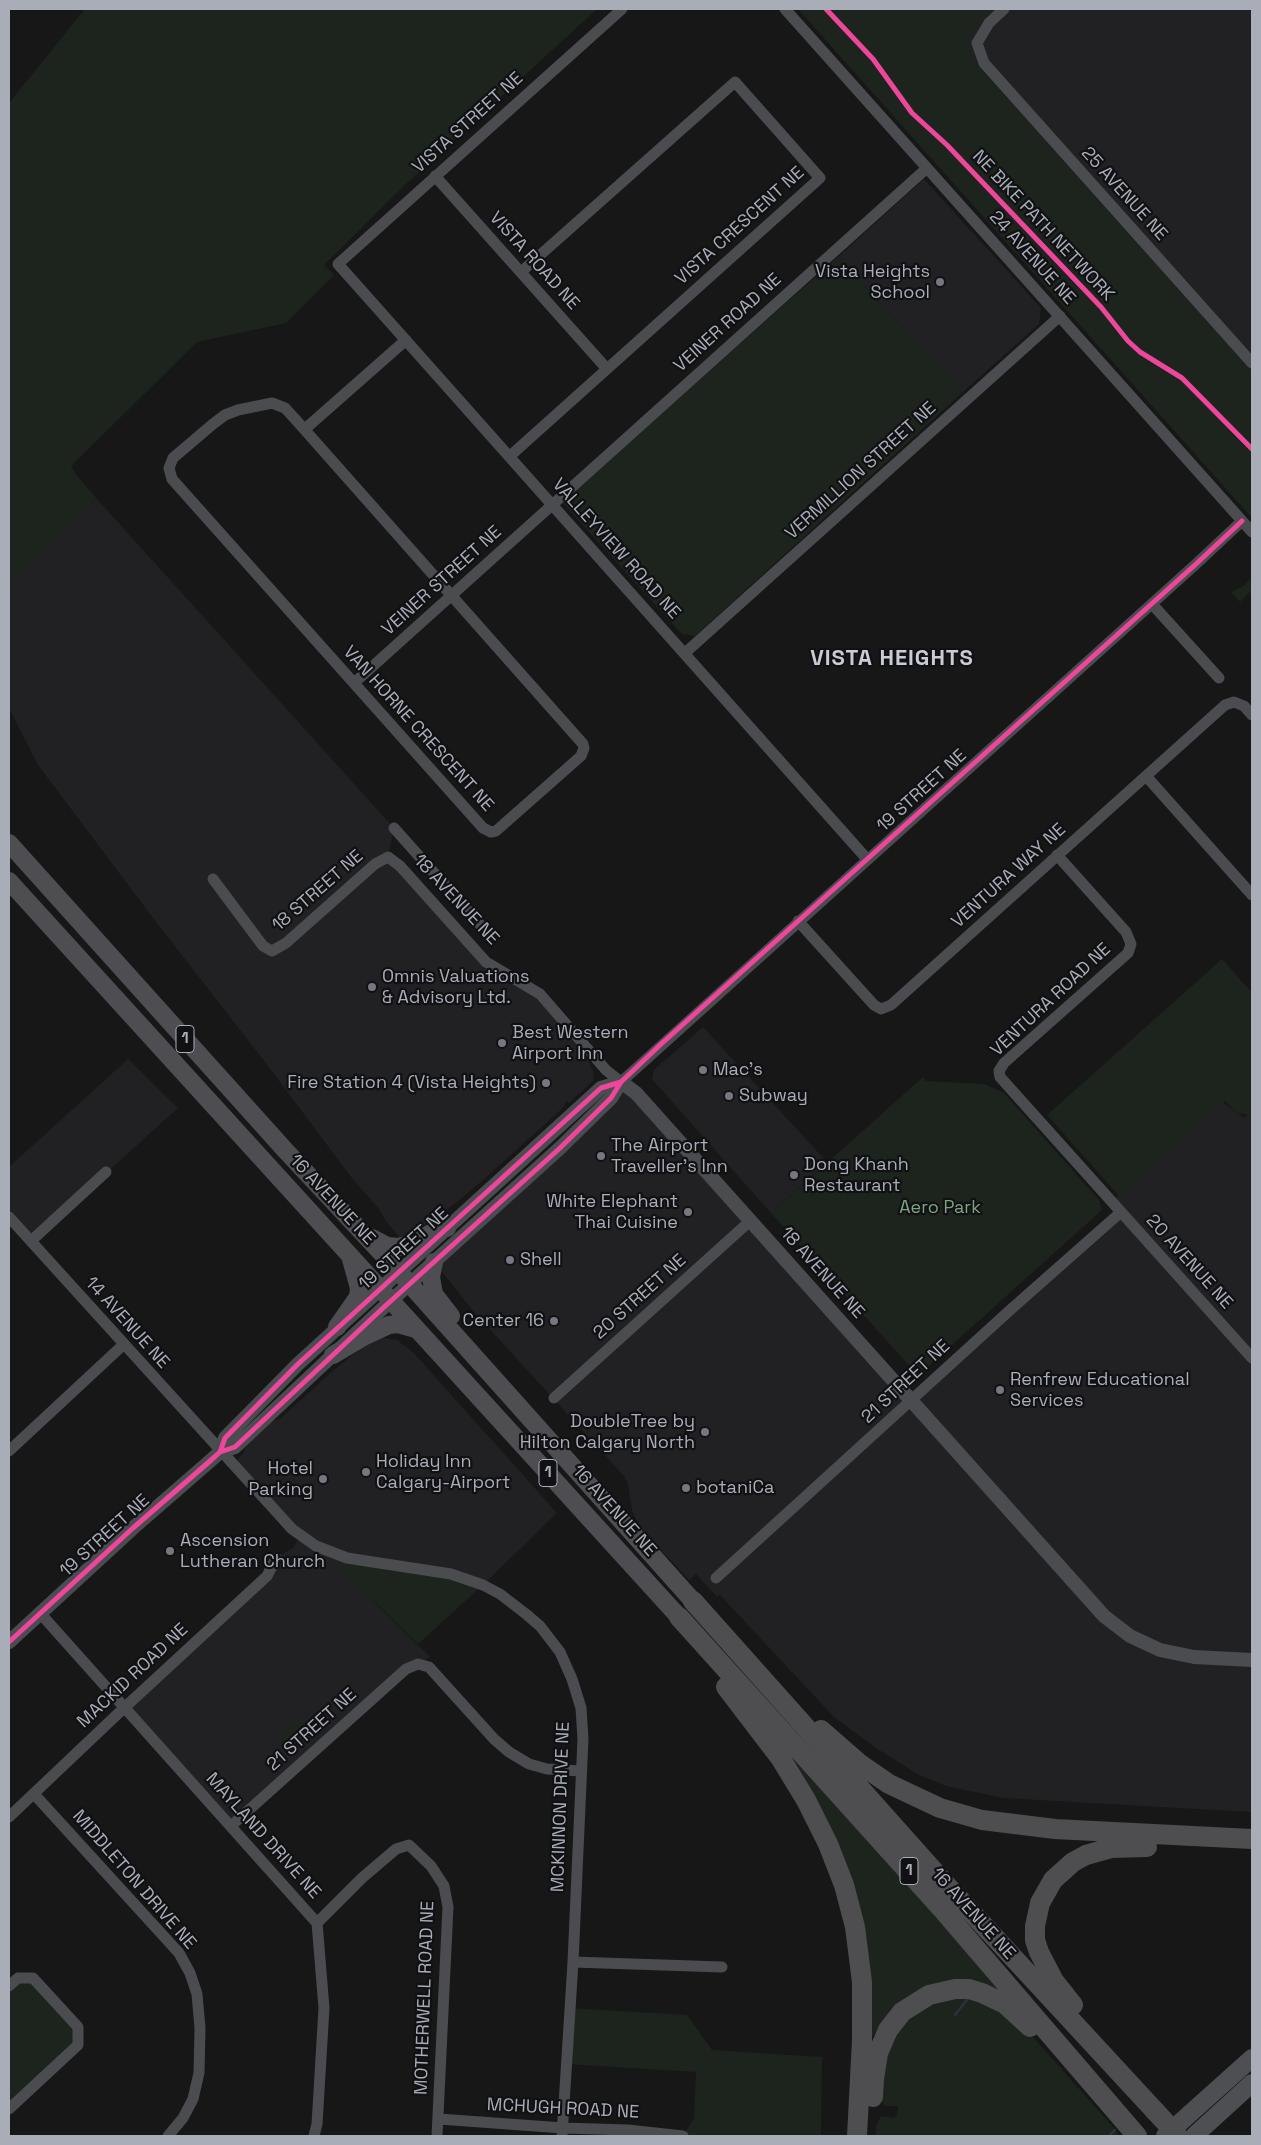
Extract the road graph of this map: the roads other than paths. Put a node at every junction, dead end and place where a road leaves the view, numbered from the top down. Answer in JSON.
{"nodes":[{"id":1,"x":622,"y":9,"type":"edge"},
{"id":2,"x":785,"y":9,"type":"edge"},
{"id":3,"x":1004,"y":9,"type":"edge"},
{"id":4,"x":927,"y":168,"type":"junction"},
{"id":5,"x":435,"y":176,"type":"junction"},
{"id":6,"x":338,"y":264,"type":"joint"},
{"id":7,"x":521,"y":272,"type":"junction"},
{"id":8,"x":1060,"y":316,"type":"junction"},
{"id":9,"x":406,"y":340,"type":"junction"},
{"id":10,"x":1252,"y":363,"type":"edge"},
{"id":11,"x":607,"y":369,"type":"junction"},
{"id":12,"x":305,"y":429,"type":"junction"},
{"id":13,"x":510,"y":456,"type":"junction"},
{"id":14,"x":553,"y":505,"type":"junction"},
{"id":15,"x":1242,"y":521,"type":"junction"},
{"id":16,"x":1252,"y":532,"type":"edge"},
{"id":17,"x":452,"y":595,"type":"junction"},
{"id":18,"x":1152,"y":604,"type":"junction"},
{"id":19,"x":685,"y":653,"type":"junction"},
{"id":20,"x":1219,"y":678,"type":"dead end"},
{"id":21,"x":354,"y":683,"type":"junction"},
{"id":22,"x":1252,"y":715,"type":"edge"},
{"id":23,"x":1146,"y":776,"type":"junction"},
{"id":24,"x":394,"y":828,"type":"dead end"},
{"id":25,"x":9,"y":843,"type":"edge"},
{"id":26,"x":1057,"y":856,"type":"junction"},
{"id":27,"x":388,"y":857,"type":"joint"},
{"id":28,"x":867,"y":859,"type":"junction"},
{"id":29,"x":213,"y":879,"type":"dead end"},
{"id":30,"x":9,"y":881,"type":"edge"},
{"id":31,"x":1252,"y":895,"type":"edge"},
{"id":32,"x":798,"y":921,"type":"junction"},
{"id":33,"x":485,"y":930,"type":"dead end"},
{"id":34,"x":621,"y":1082,"type":"junction"},
{"id":35,"x":106,"y":1172,"type":"dead end"},
{"id":36,"x":1121,"y":1212,"type":"junction"},
{"id":37,"x":9,"y":1217,"type":"edge"},
{"id":38,"x":750,"y":1221,"type":"junction"},
{"id":39,"x":448,"y":1228,"type":"junction"},
{"id":40,"x":364,"y":1233,"type":"junction"},
{"id":41,"x":31,"y":1241,"type":"junction"},
{"id":42,"x":350,"y":1254,"type":"junction"},
{"id":43,"x":434,"y":1262,"type":"junction"},
{"id":44,"x":404,"y":1279,"type":"junction"},
{"id":45,"x":386,"y":1294,"type":"junction"},
{"id":46,"x":337,"y":1328,"type":"junction"},
{"id":47,"x":416,"y":1329,"type":"junction"},
{"id":48,"x":123,"y":1344,"type":"junction"},
{"id":49,"x":333,"y":1356,"type":"junction"},
{"id":50,"x":1252,"y":1358,"type":"edge"},
{"id":51,"x":554,"y":1398,"type":"dead end"},
{"id":52,"x":911,"y":1401,"type":"junction"},
{"id":53,"x":524,"y":1412,"type":"junction"},
{"id":54,"x":9,"y":1451,"type":"edge"},
{"id":55,"x":220,"y":1452,"type":"junction"},
{"id":56,"x":276,"y":1558,"type":"dead end"},
{"id":57,"x":716,"y":1578,"type":"dead end"},
{"id":58,"x":693,"y":1601,"type":"joint"},
{"id":59,"x":40,"y":1613,"type":"junction"},
{"id":60,"x":679,"y":1617,"type":"junction"},
{"id":61,"x":9,"y":1642,"type":"edge"},
{"id":62,"x":1252,"y":1660,"type":"edge"},
{"id":63,"x":747,"y":1663,"type":"junction"},
{"id":64,"x":124,"y":1708,"type":"junction"},
{"id":65,"x":581,"y":1771,"type":"junction"},
{"id":66,"x":34,"y":1794,"type":"junction"},
{"id":67,"x":9,"y":1818,"type":"edge"},
{"id":68,"x":231,"y":1826,"type":"junction"},
{"id":69,"x":1252,"y":1839,"type":"edge"},
{"id":70,"x":1252,"y":1853,"type":"edge"},
{"id":71,"x":317,"y":1923,"type":"junction"},
{"id":72,"x":573,"y":1962,"type":"junction"},
{"id":73,"x":722,"y":1967,"type":"dead end"},
{"id":74,"x":9,"y":1986,"type":"edge"},
{"id":75,"x":1252,"y":2058,"type":"edge"},
{"id":76,"x":1119,"y":2072,"type":"junction"},
{"id":77,"x":1252,"y":2084,"type":"edge"},
{"id":78,"x":1100,"y":2091,"type":"junction"},
{"id":79,"x":9,"y":2109,"type":"edge"},
{"id":80,"x":439,"y":2119,"type":"junction"},
{"id":81,"x":563,"y":2132,"type":"edge"},
{"id":82,"x":1135,"y":2134,"type":"edge"},
{"id":83,"x":168,"y":2136,"type":"edge"},
{"id":84,"x":314,"y":2136,"type":"edge"},
{"id":85,"x":437,"y":2136,"type":"edge"},
{"id":86,"x":683,"y":2136,"type":"edge"},
{"id":87,"x":857,"y":2136,"type":"edge"},
{"id":88,"x":870,"y":2136,"type":"edge"},
{"id":89,"x":1165,"y":2136,"type":"edge"},
{"id":90,"x":1178,"y":2136,"type":"edge"},
{"id":91,"x":1194,"y":2136,"type":"edge"}],
"edges":[{"from":1,"to":5,"type":"street","name":"VISTA STREET NE"},
{"from":2,"to":4,"type":"street","name":"24 AVENUE NE"},
{"from":3,"to":10,"type":"street","name":"25 AVENUE NE"},
{"from":4,"to":8,"type":"street","name":"24 AVENUE NE"},
{"from":4,"to":14,"type":"street","name":"VEINER ROAD NE"},
{"from":5,"to":6,"type":"street","name":"VISTA STREET NE"},
{"from":5,"to":7,"type":"street","name":"VISTA ROAD NE"},
{"from":6,"to":9,"type":"street","name":"VALLEYVIEW ROAD NE"},
{"from":7,"to":11,"type":"street","name":"VISTA ROAD NE"},
{"from":7,"to":11,"type":"street","name":"VISTA CRESCENT NE"},
{"from":8,"to":15,"type":"street","name":"24 AVENUE NE"},
{"from":8,"to":19,"type":"street","name":"VERMILLION STREET NE"},
{"from":9,"to":12,"type":"street"},
{"from":9,"to":13,"type":"street","name":"VALLEYVIEW ROAD NE"},
{"from":11,"to":13,"type":"street","name":"VISTA CRESCENT NE"},
{"from":12,"to":17,"type":"street","name":"VAN HORNE CRESCENT NE"},
{"from":12,"to":21,"type":"street","name":"VAN HORNE CRESCENT NE"},
{"from":13,"to":14,"type":"street","name":"VALLEYVIEW ROAD NE"},
{"from":14,"to":17,"type":"street","name":"VEINER STREET NE"},
{"from":14,"to":19,"type":"street","name":"VALLEYVIEW ROAD NE"},
{"from":15,"to":16,"type":"street","name":"24 AVENUE NE"},
{"from":15,"to":18,"type":"street","name":"19 STREET NE"},
{"from":17,"to":21,"type":"street","name":"VEINER STREET NE"},
{"from":17,"to":21,"type":"street","name":"VAN HORNE CRESCENT NE"},
{"from":18,"to":20,"type":"street"},
{"from":18,"to":28,"type":"street","name":"19 STREET NE"},
{"from":19,"to":28,"type":"street","name":"VALLEYVIEW ROAD NE"},
{"from":22,"to":23,"type":"street","name":"VENTURA WAY NE"},
{"from":23,"to":26,"type":"street","name":"VENTURA WAY NE"},
{"from":23,"to":31,"type":"street"},
{"from":24,"to":33,"type":"street","name":"18 AVENUE NE"},
{"from":25,"to":40,"type":"highway","name":"16 AVENUE NE","number":"1"},
{"from":26,"to":32,"type":"street","name":"VENTURA WAY NE"},
{"from":26,"to":36,"type":"street","name":"VENTURA ROAD NE"},
{"from":27,"to":29,"type":"street","name":"18 STREET NE"},
{"from":27,"to":34,"type":"street","name":"18 AVENUE NE"},
{"from":28,"to":32,"type":"street","name":"19 STREET NE"},
{"from":30,"to":42,"type":"highway","name":"16 AVENUE NE","number":"1"},
{"from":32,"to":34,"type":"street","name":"19 STREET NE"},
{"from":34,"to":38,"type":"street","name":"18 AVENUE NE"},
{"from":34,"to":39,"type":"street","name":"19 STREET NE"},
{"from":34,"to":43,"type":"street","name":"19 STREET NE"},
{"from":35,"to":41,"type":"street"},
{"from":36,"to":50,"type":"street","name":"20 AVENUE NE"},
{"from":36,"to":52,"type":"street","name":"21 STREET NE"},
{"from":37,"to":41,"type":"street","name":"14 AVENUE NE"},
{"from":38,"to":51,"type":"street","name":"20 STREET NE"},
{"from":38,"to":52,"type":"street","name":"18 AVENUE NE"},
{"from":39,"to":40,"type":"highway"},
{"from":39,"to":44,"type":"street","name":"19 STREET NE"},
{"from":40,"to":44,"type":"highway","name":"16 AVENUE NE","number":"1"},
{"from":41,"to":48,"type":"street","name":"14 AVENUE NE"},
{"from":42,"to":45,"type":"highway","name":"16 AVENUE NE","number":"1"},
{"from":42,"to":46,"type":"highway"},
{"from":43,"to":44,"type":"street","name":"19 STREET NE"},
{"from":43,"to":53,"type":"highway"},
{"from":44,"to":45,"type":"street","name":"19 STREET NE"},
{"from":44,"to":53,"type":"highway","name":"16 AVENUE NE","number":"1"},
{"from":45,"to":46,"type":"street","name":"19 STREET NE"},
{"from":45,"to":47,"type":"highway","name":"16 AVENUE NE","number":"1"},
{"from":45,"to":49,"type":"street","name":"19 STREET NE"},
{"from":46,"to":55,"type":"street","name":"19 STREET NE"},
{"from":47,"to":49,"type":"highway"},
{"from":47,"to":60,"type":"highway","name":"16 AVENUE NE","number":"1"},
{"from":48,"to":54,"type":"street"},
{"from":48,"to":55,"type":"street","name":"14 AVENUE NE"},
{"from":49,"to":55,"type":"street","name":"19 STREET NE"},
{"from":52,"to":57,"type":"street","name":"21 STREET NE"},
{"from":52,"to":62,"type":"street","name":"18 AVENUE NE"},
{"from":53,"to":58,"type":"highway","name":"16 AVENUE NE","number":"1"},
{"from":55,"to":59,"type":"street","name":"19 STREET NE"},
{"from":55,"to":65,"type":"street","name":"MCKINNON DRIVE NE"},
{"from":56,"to":64,"type":"street","name":"MACKID ROAD NE"},
{"from":58,"to":63,"type":"highway","name":"16 AVENUE NE","number":"1"},
{"from":59,"to":61,"type":"street","name":"19 STREET NE"},
{"from":59,"to":64,"type":"street","name":"MAYLAND DRIVE NE"},
{"from":60,"to":78,"type":"highway","name":"16 AVENUE NE","number":"1"},
{"from":60,"to":87,"type":"highway"},
{"from":63,"to":69,"type":"highway"},
{"from":63,"to":76,"type":"highway","name":"16 AVENUE NE","number":"1"},
{"from":64,"to":66,"type":"street","name":"MACKID ROAD NE"},
{"from":64,"to":68,"type":"street","name":"MAYLAND DRIVE NE"},
{"from":65,"to":68,"type":"street","name":"21 STREET NE"},
{"from":65,"to":72,"type":"street","name":"MCKINNON DRIVE NE"},
{"from":66,"to":67,"type":"street","name":"MACKID ROAD NE"},
{"from":66,"to":83,"type":"street","name":"MIDDLETON DRIVE NE"},
{"from":68,"to":71,"type":"street","name":"MAYLAND DRIVE NE"},
{"from":70,"to":76,"type":"highway"},
{"from":71,"to":80,"type":"street","name":"MOTHERWELL ROAD NE"},
{"from":71,"to":84,"type":"street","name":"MAYLAND DRIVE NE"},
{"from":72,"to":73,"type":"street"},
{"from":72,"to":81,"type":"street","name":"MCKINNON DRIVE NE"},
{"from":74,"to":79,"type":"street"},
{"from":75,"to":89,"type":"main road"},
{"from":76,"to":90,"type":"highway","name":"16 AVENUE NE","number":"1","bridge":true},
{"from":77,"to":91,"type":"main road"},
{"from":78,"to":82,"type":"highway","name":"16 AVENUE NE","number":"1"},
{"from":78,"to":88,"type":"highway"},
{"from":80,"to":81,"type":"street","name":"MCHUGH ROAD NE"},
{"from":80,"to":85,"type":"street","name":"MOTHERWELL ROAD NE"},
{"from":81,"to":86,"type":"street","name":"MCHUGH ROAD NE"}]}
